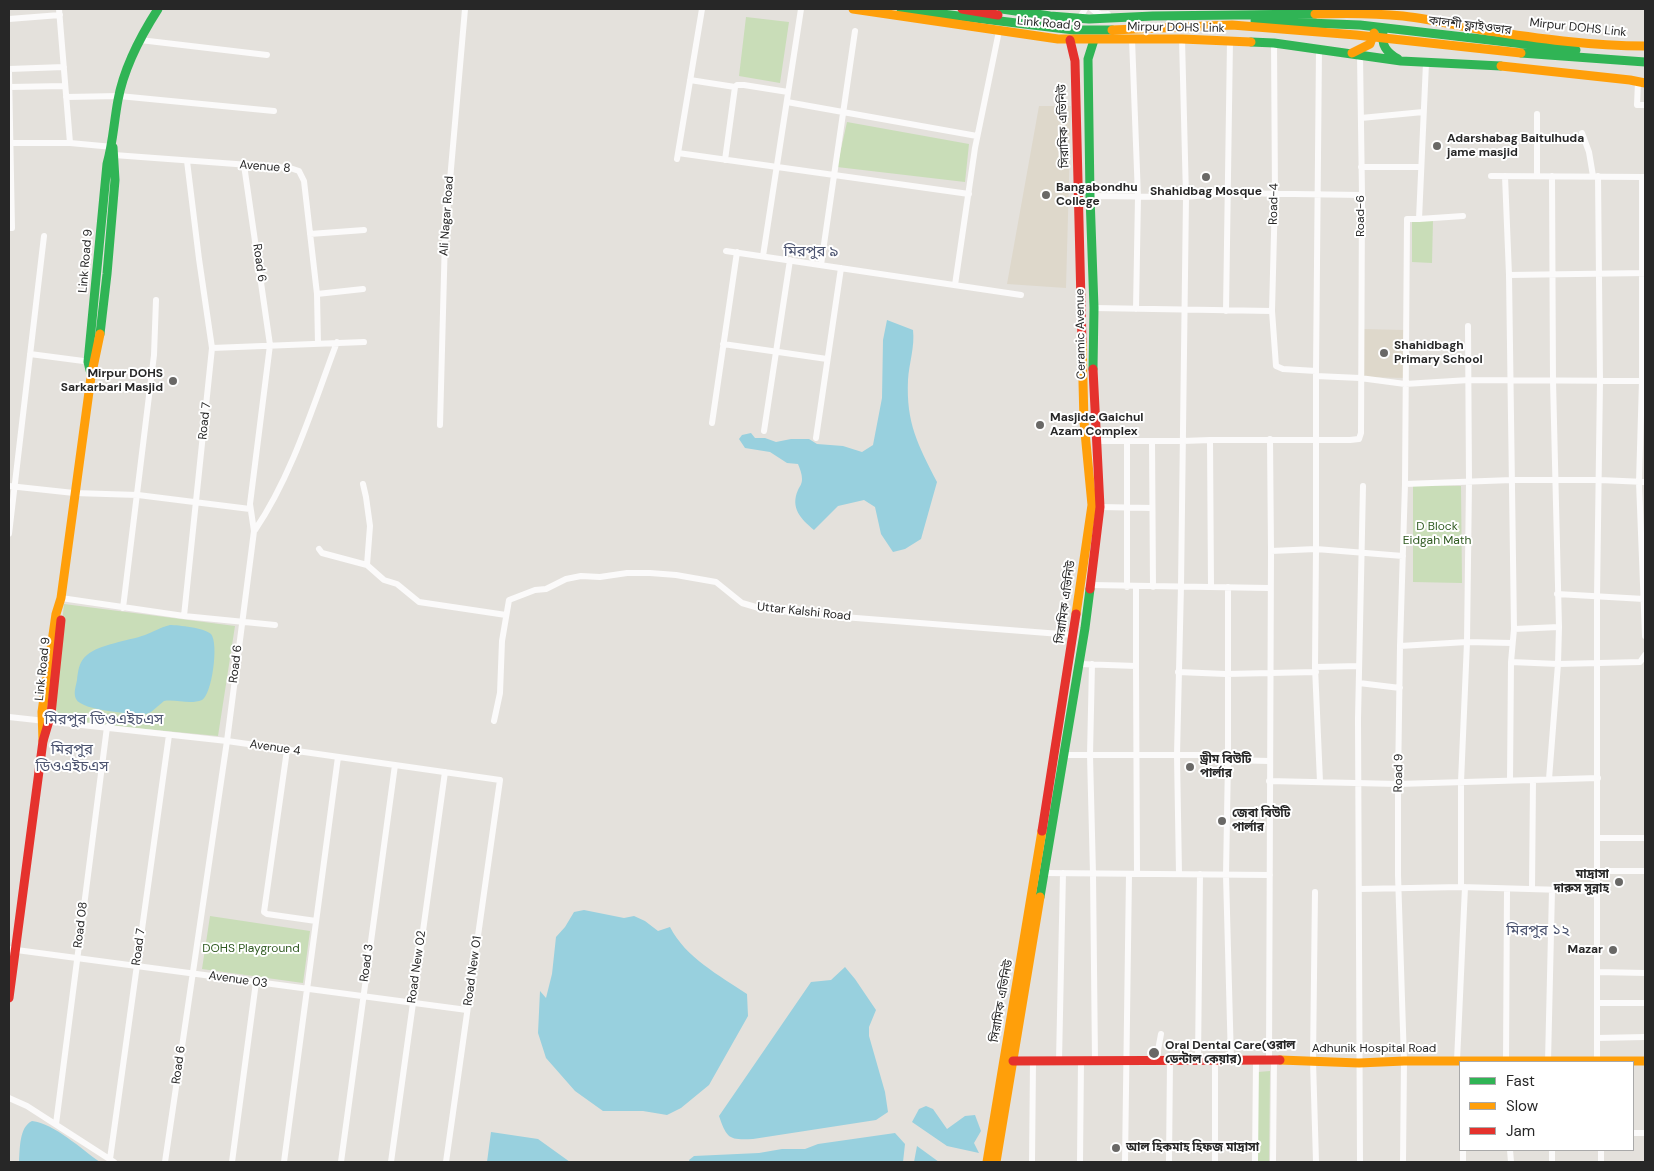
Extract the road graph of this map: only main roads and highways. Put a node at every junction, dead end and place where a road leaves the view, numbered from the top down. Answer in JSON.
{"nodes":[{"id":1,"x":158,"y":9,"type":"edge"},
{"id":2,"x":854,"y":9,"type":"edge"},
{"id":3,"x":901,"y":9,"type":"edge"},
{"id":4,"x":962,"y":9,"type":"edge"},
{"id":5,"x":1002,"y":9,"type":"edge"},
{"id":6,"x":1161,"y":9,"type":"edge"},
{"id":7,"x":1209,"y":9,"type":"edge"},
{"id":8,"x":1346,"y":11,"type":"edge"},
{"id":9,"x":1357,"y":13,"type":"junction"},
{"id":10,"x":1219,"y":14,"type":"junction"},
{"id":11,"x":1153,"y":16,"type":"junction"},
{"id":12,"x":1403,"y":16,"type":"junction"},
{"id":13,"x":1089,"y":19,"type":"joint"},
{"id":14,"x":1070,"y":40,"type":"junction"},
{"id":15,"x":1094,"y":40,"type":"junction"},
{"id":16,"x":1644,"y":51,"type":"edge"},
{"id":17,"x":1356,"y":54,"type":"junction"},
{"id":18,"x":1401,"y":61,"type":"junction"},
{"id":19,"x":1645,"y":62,"type":"edge"},
{"id":20,"x":1640,"y":80,"type":"edge"},
{"id":21,"x":1085,"y":628,"type":"joint"},
{"id":22,"x":12,"y":950,"type":"edge"},
{"id":23,"x":9,"y":998,"type":"edge"},
{"id":24,"x":1013,"y":1061,"type":"junction"},
{"id":25,"x":1459,"y":1062,"type":"edge"},
{"id":26,"x":987,"y":1162,"type":"edge"},
{"id":27,"x":996,"y":1162,"type":"edge"}],
"edges":[{"from":1,"to":22,"type":"main road","name":"Link Road 9"},
{"from":2,"to":14,"type":"main road","name":"Link Road 9"},
{"from":3,"to":19,"type":"main road"},
{"from":4,"to":16,"type":"main road","name":"কালশী ফ্লাইওভার"},
{"from":5,"to":13,"type":"main road","name":"Link Road 9"},
{"from":6,"to":11,"type":"main road"},
{"from":7,"to":10,"type":"main road"},
{"from":8,"to":9,"type":"main road","name":"Mirpur DOHS Link"},
{"from":8,"to":10,"type":"main road","name":"Mirpur DOHS Link"},
{"from":9,"to":12,"type":"main road","name":"Mirpur DOHS Link"},
{"from":9,"to":17,"type":"main road"},
{"from":10,"to":11,"type":"main road","name":"Mirpur DOHS Link"},
{"from":11,"to":13,"type":"main road","name":"Mirpur DOHS Link"},
{"from":12,"to":16,"type":"main road","name":"Mirpur DOHS Link"},
{"from":12,"to":18,"type":"main road"},
{"from":14,"to":15,"type":"main road","name":"Link Road 9"},
{"from":14,"to":26,"type":"main road","name":"সিরামিক এভিনিউ"},
{"from":15,"to":17,"type":"main road","name":"Mirpur DOHS Link"},
{"from":15,"to":21,"type":"main road","name":"Ceramic Avenue"},
{"from":17,"to":18,"type":"main road","name":"Mirpur DOHS Link"},
{"from":18,"to":20,"type":"main road","name":"Mirpur DOHS Link"},
{"from":21,"to":24,"type":"main road","name":"সিরামিক এভিনিউ"},
{"from":22,"to":23,"type":"main road","name":"Link Road 9"},
{"from":24,"to":25,"type":"main road","name":"Adhunik Hospital Road"},
{"from":24,"to":27,"type":"main road","name":"সিরামিক এভিনিউ"}]}
